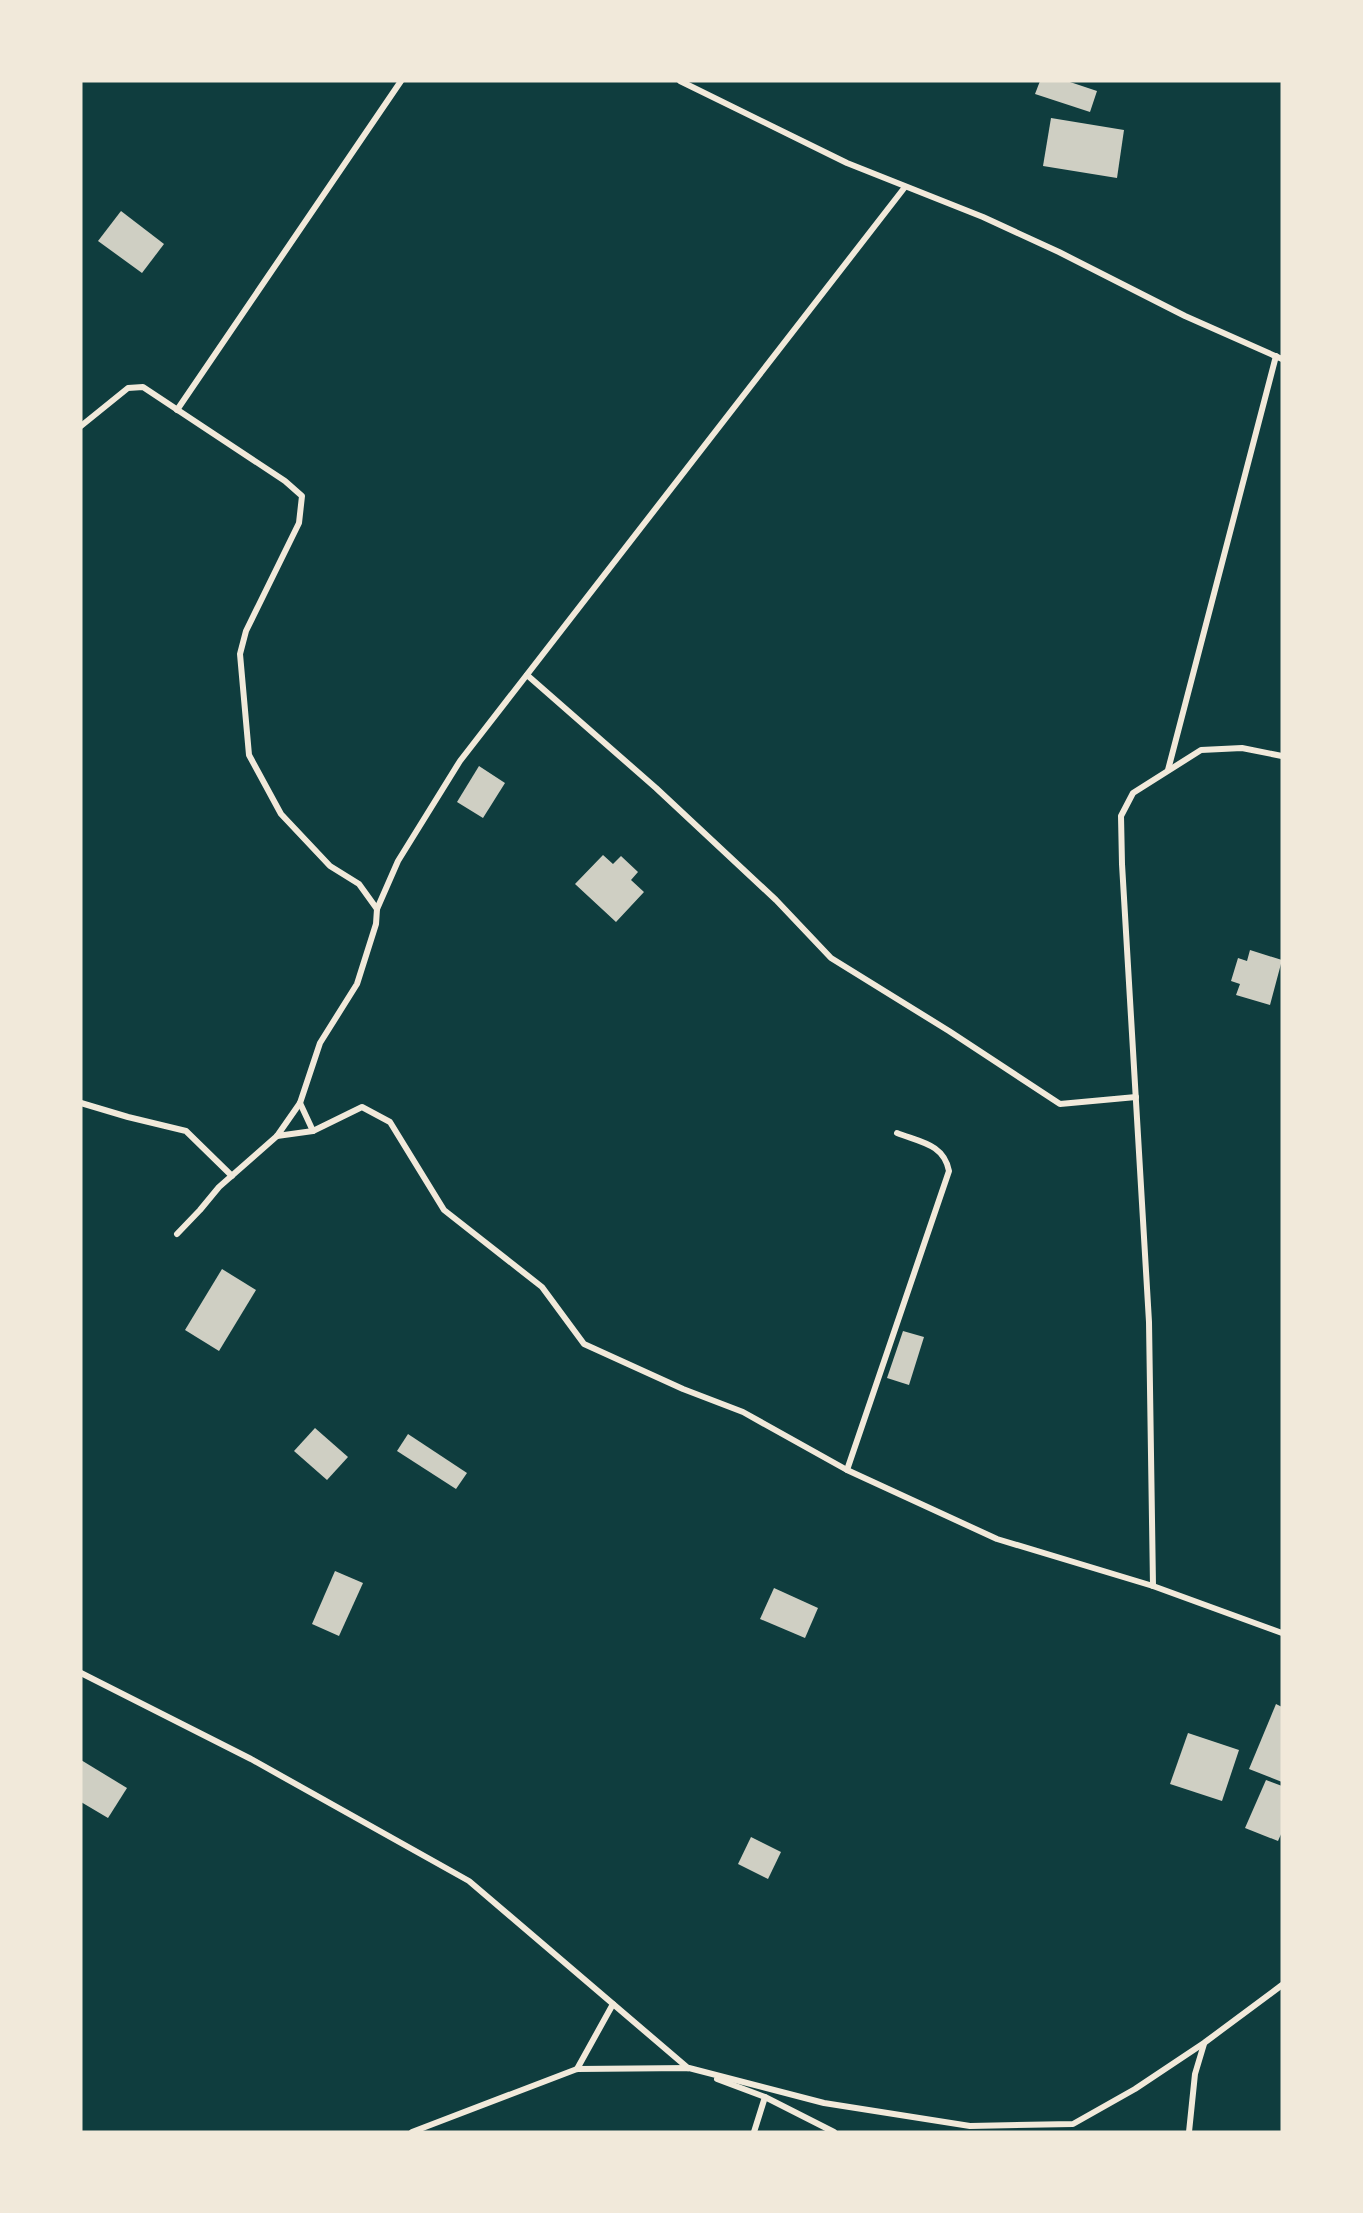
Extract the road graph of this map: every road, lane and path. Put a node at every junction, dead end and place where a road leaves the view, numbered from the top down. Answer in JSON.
{"nodes":[{"id":1,"x":401,"y":81,"type":"edge"},
{"id":2,"x":680,"y":81,"type":"edge"},
{"id":3,"x":904,"y":187,"type":"junction"},
{"id":4,"x":1279,"y":357,"type":"edge"},
{"id":5,"x":177,"y":410,"type":"junction"},
{"id":6,"x":81,"y":426,"type":"edge"},
{"id":7,"x":527,"y":675,"type":"junction"},
{"id":8,"x":1282,"y":756,"type":"edge"},
{"id":9,"x":1168,"y":771,"type":"junction"},
{"id":10,"x":377,"y":909,"type":"junction"},
{"id":11,"x":1136,"y":1096,"type":"junction"},
{"id":12,"x":81,"y":1103,"type":"edge"},
{"id":13,"x":300,"y":1103,"type":"junction"},
{"id":14,"x":313,"y":1131,"type":"junction"},
{"id":15,"x":897,"y":1133,"type":"dead end"},
{"id":16,"x":278,"y":1136,"type":"junction"},
{"id":17,"x":232,"y":1176,"type":"junction"},
{"id":18,"x":177,"y":1234,"type":"dead end"},
{"id":19,"x":847,"y":1470,"type":"junction"},
{"id":20,"x":1153,"y":1586,"type":"junction"},
{"id":21,"x":1282,"y":1633,"type":"edge"},
{"id":22,"x":81,"y":1673,"type":"edge"},
{"id":23,"x":1282,"y":1985,"type":"edge"},
{"id":24,"x":613,"y":2004,"type":"junction"},
{"id":25,"x":1204,"y":2043,"type":"junction"},
{"id":26,"x":689,"y":2068,"type":"junction"},
{"id":27,"x":577,"y":2070,"type":"junction"},
{"id":28,"x":765,"y":2097,"type":"junction"},
{"id":29,"x":412,"y":2132,"type":"edge"},
{"id":30,"x":754,"y":2132,"type":"edge"},
{"id":31,"x":834,"y":2132,"type":"edge"},
{"id":32,"x":1189,"y":2132,"type":"edge"}],
"edges":[{"from":1,"to":5,"type":"street"},
{"from":2,"to":3,"type":"street"},
{"from":3,"to":4,"type":"street"},
{"from":3,"to":7,"type":"street"},
{"from":4,"to":9,"type":"street"},
{"from":5,"to":6,"type":"street"},
{"from":5,"to":10,"type":"street"},
{"from":7,"to":10,"type":"street"},
{"from":7,"to":11,"type":"street"},
{"from":8,"to":9,"type":"street"},
{"from":9,"to":11,"type":"street"},
{"from":10,"to":13,"type":"street"},
{"from":11,"to":20,"type":"street"},
{"from":12,"to":17,"type":"street"},
{"from":13,"to":14,"type":"street"},
{"from":13,"to":16,"type":"street"},
{"from":14,"to":16,"type":"street"},
{"from":14,"to":19,"type":"street"},
{"from":15,"to":19,"type":"street"},
{"from":16,"to":17,"type":"street"},
{"from":17,"to":18,"type":"street"},
{"from":19,"to":20,"type":"street"},
{"from":20,"to":21,"type":"street"},
{"from":22,"to":24,"type":"street"},
{"from":23,"to":25,"type":"street"},
{"from":24,"to":26,"type":"street"},
{"from":24,"to":27,"type":"street"},
{"from":25,"to":26,"type":"street"},
{"from":25,"to":32,"type":"street"},
{"from":26,"to":27,"type":"street"},
{"from":26,"to":28,"type":"street"},
{"from":27,"to":29,"type":"street"},
{"from":28,"to":30,"type":"street"},
{"from":28,"to":31,"type":"street"}]}
